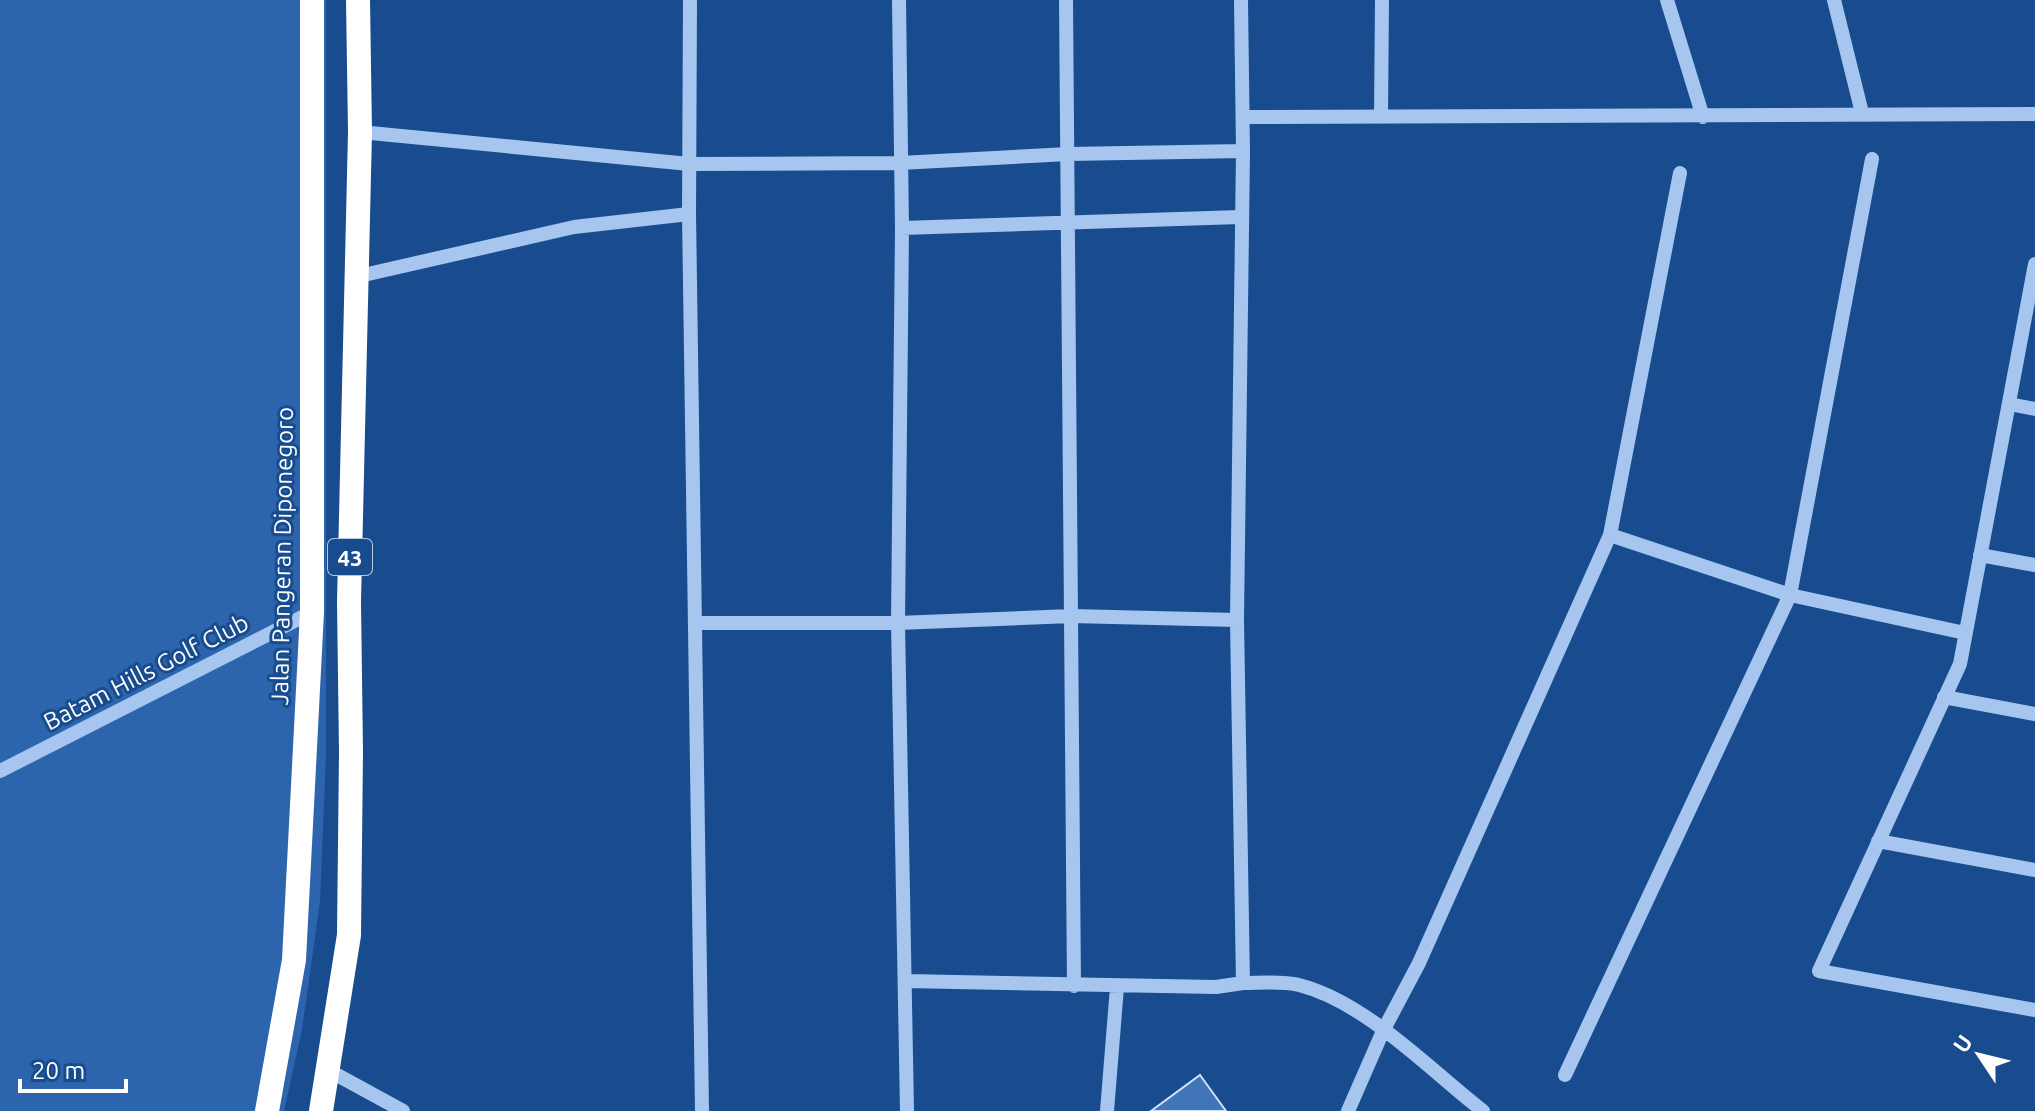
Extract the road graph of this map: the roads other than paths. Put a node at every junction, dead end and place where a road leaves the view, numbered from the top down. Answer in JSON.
{"nodes":[{"id":1,"x":312,"y":0,"type":"edge"},
{"id":2,"x":358,"y":0,"type":"edge"},
{"id":3,"x":690,"y":0,"type":"edge"},
{"id":4,"x":899,"y":0,"type":"edge"},
{"id":5,"x":1066,"y":0,"type":"edge"},
{"id":6,"x":1241,"y":0,"type":"edge"},
{"id":7,"x":1382,"y":0,"type":"edge"},
{"id":8,"x":1667,"y":0,"type":"edge"},
{"id":9,"x":1834,"y":0,"type":"edge"},
{"id":10,"x":1862,"y":113,"type":"junction"},
{"id":11,"x":2035,"y":114,"type":"edge"},
{"id":12,"x":1243,"y":117,"type":"junction"},
{"id":13,"x":1381,"y":117,"type":"junction"},
{"id":14,"x":1703,"y":117,"type":"junction"},
{"id":15,"x":360,"y":132,"type":"junction"},
{"id":16,"x":1243,"y":151,"type":"junction"},
{"id":17,"x":1068,"y":154,"type":"junction"},
{"id":18,"x":1872,"y":159,"type":"dead end"},
{"id":19,"x":900,"y":163,"type":"junction"},
{"id":20,"x":689,"y":164,"type":"junction"},
{"id":21,"x":1680,"y":173,"type":"dead end"},
{"id":22,"x":689,"y":214,"type":"junction"},
{"id":23,"x":1240,"y":217,"type":"junction"},
{"id":24,"x":1068,"y":222,"type":"junction"},
{"id":25,"x":902,"y":228,"type":"junction"},
{"id":26,"x":2034,"y":271,"type":"edge"},
{"id":27,"x":355,"y":277,"type":"junction"},
{"id":28,"x":2009,"y":404,"type":"junction"},
{"id":29,"x":2035,"y":409,"type":"edge"},
{"id":30,"x":1610,"y":535,"type":"junction"},
{"id":31,"x":1980,"y":555,"type":"junction"},
{"id":32,"x":2035,"y":565,"type":"edge"},
{"id":33,"x":1790,"y":595,"type":"junction"},
{"id":34,"x":312,"y":612,"type":"junction"},
{"id":35,"x":1071,"y":616,"type":"junction"},
{"id":36,"x":1237,"y":620,"type":"junction"},
{"id":37,"x":696,"y":623,"type":"junction"},
{"id":38,"x":898,"y":623,"type":"junction"},
{"id":39,"x":1965,"y":633,"type":"junction"},
{"id":40,"x":1944,"y":697,"type":"junction"},
{"id":41,"x":2035,"y":714,"type":"edge"},
{"id":42,"x":0,"y":771,"type":"edge"},
{"id":43,"x":1878,"y":841,"type":"junction"},
{"id":44,"x":2035,"y":870,"type":"edge"},
{"id":45,"x":906,"y":981,"type":"junction"},
{"id":46,"x":1243,"y":983,"type":"junction"},
{"id":47,"x":1074,"y":986,"type":"junction"},
{"id":48,"x":1117,"y":987,"type":"junction"},
{"id":49,"x":2035,"y":1010,"type":"edge"},
{"id":50,"x":1383,"y":1031,"type":"junction"},
{"id":51,"x":328,"y":1070,"type":"junction"},
{"id":52,"x":1565,"y":1075,"type":"dead end"},
{"id":53,"x":267,"y":1111,"type":"edge"},
{"id":54,"x":321,"y":1111,"type":"edge"},
{"id":55,"x":403,"y":1111,"type":"edge"},
{"id":56,"x":702,"y":1111,"type":"edge"},
{"id":57,"x":907,"y":1111,"type":"edge"},
{"id":58,"x":1107,"y":1111,"type":"edge"},
{"id":59,"x":1348,"y":1111,"type":"edge"},
{"id":60,"x":1483,"y":1111,"type":"edge"}],
"edges":[{"from":1,"to":34,"type":"highway","name":"Jalan Pangeran Diponegoro","number":"43"},
{"from":2,"to":15,"type":"highway","number":"43"},
{"from":3,"to":20,"type":"street"},
{"from":4,"to":19,"type":"street"},
{"from":5,"to":17,"type":"street"},
{"from":6,"to":12,"type":"street"},
{"from":7,"to":13,"type":"street"},
{"from":8,"to":14,"type":"street"},
{"from":9,"to":10,"type":"street"},
{"from":10,"to":11,"type":"street"},
{"from":10,"to":14,"type":"street"},
{"from":12,"to":13,"type":"street"},
{"from":12,"to":16,"type":"street"},
{"from":13,"to":14,"type":"street"},
{"from":15,"to":20,"type":"street"},
{"from":15,"to":27,"type":"highway","number":"43"},
{"from":16,"to":17,"type":"street"},
{"from":16,"to":23,"type":"street"},
{"from":17,"to":19,"type":"street"},
{"from":17,"to":24,"type":"street"},
{"from":18,"to":33,"type":"street"},
{"from":19,"to":20,"type":"street"},
{"from":19,"to":25,"type":"street"},
{"from":20,"to":22,"type":"street"},
{"from":21,"to":30,"type":"street"},
{"from":22,"to":27,"type":"street"},
{"from":22,"to":37,"type":"street"},
{"from":23,"to":24,"type":"street"},
{"from":23,"to":36,"type":"street"},
{"from":24,"to":25,"type":"street"},
{"from":24,"to":35,"type":"street"},
{"from":25,"to":38,"type":"street"},
{"from":26,"to":28,"type":"street"},
{"from":27,"to":51,"type":"highway","number":"43"},
{"from":28,"to":29,"type":"street"},
{"from":28,"to":31,"type":"street"},
{"from":30,"to":33,"type":"street"},
{"from":30,"to":50,"type":"street"},
{"from":31,"to":32,"type":"street"},
{"from":31,"to":39,"type":"street"},
{"from":33,"to":39,"type":"street"},
{"from":33,"to":52,"type":"street"},
{"from":34,"to":42,"type":"street","name":"Batam Hills Golf Club"},
{"from":34,"to":53,"type":"highway","name":"Jalan Pangeran Diponegoro","number":"43"},
{"from":35,"to":36,"type":"street"},
{"from":35,"to":38,"type":"street"},
{"from":35,"to":47,"type":"street"},
{"from":36,"to":46,"type":"street"},
{"from":37,"to":38,"type":"street"},
{"from":37,"to":56,"type":"street"},
{"from":38,"to":45,"type":"street"},
{"from":39,"to":40,"type":"street"},
{"from":40,"to":41,"type":"street"},
{"from":40,"to":43,"type":"street"},
{"from":43,"to":44,"type":"street"},
{"from":43,"to":49,"type":"street"},
{"from":45,"to":47,"type":"street"},
{"from":45,"to":57,"type":"street"},
{"from":46,"to":48,"type":"street"},
{"from":46,"to":50,"type":"street"},
{"from":47,"to":48,"type":"street"},
{"from":48,"to":58,"type":"street"},
{"from":50,"to":59,"type":"street"},
{"from":50,"to":60,"type":"street"},
{"from":51,"to":54,"type":"highway","number":"43"},
{"from":51,"to":55,"type":"street"}]}
